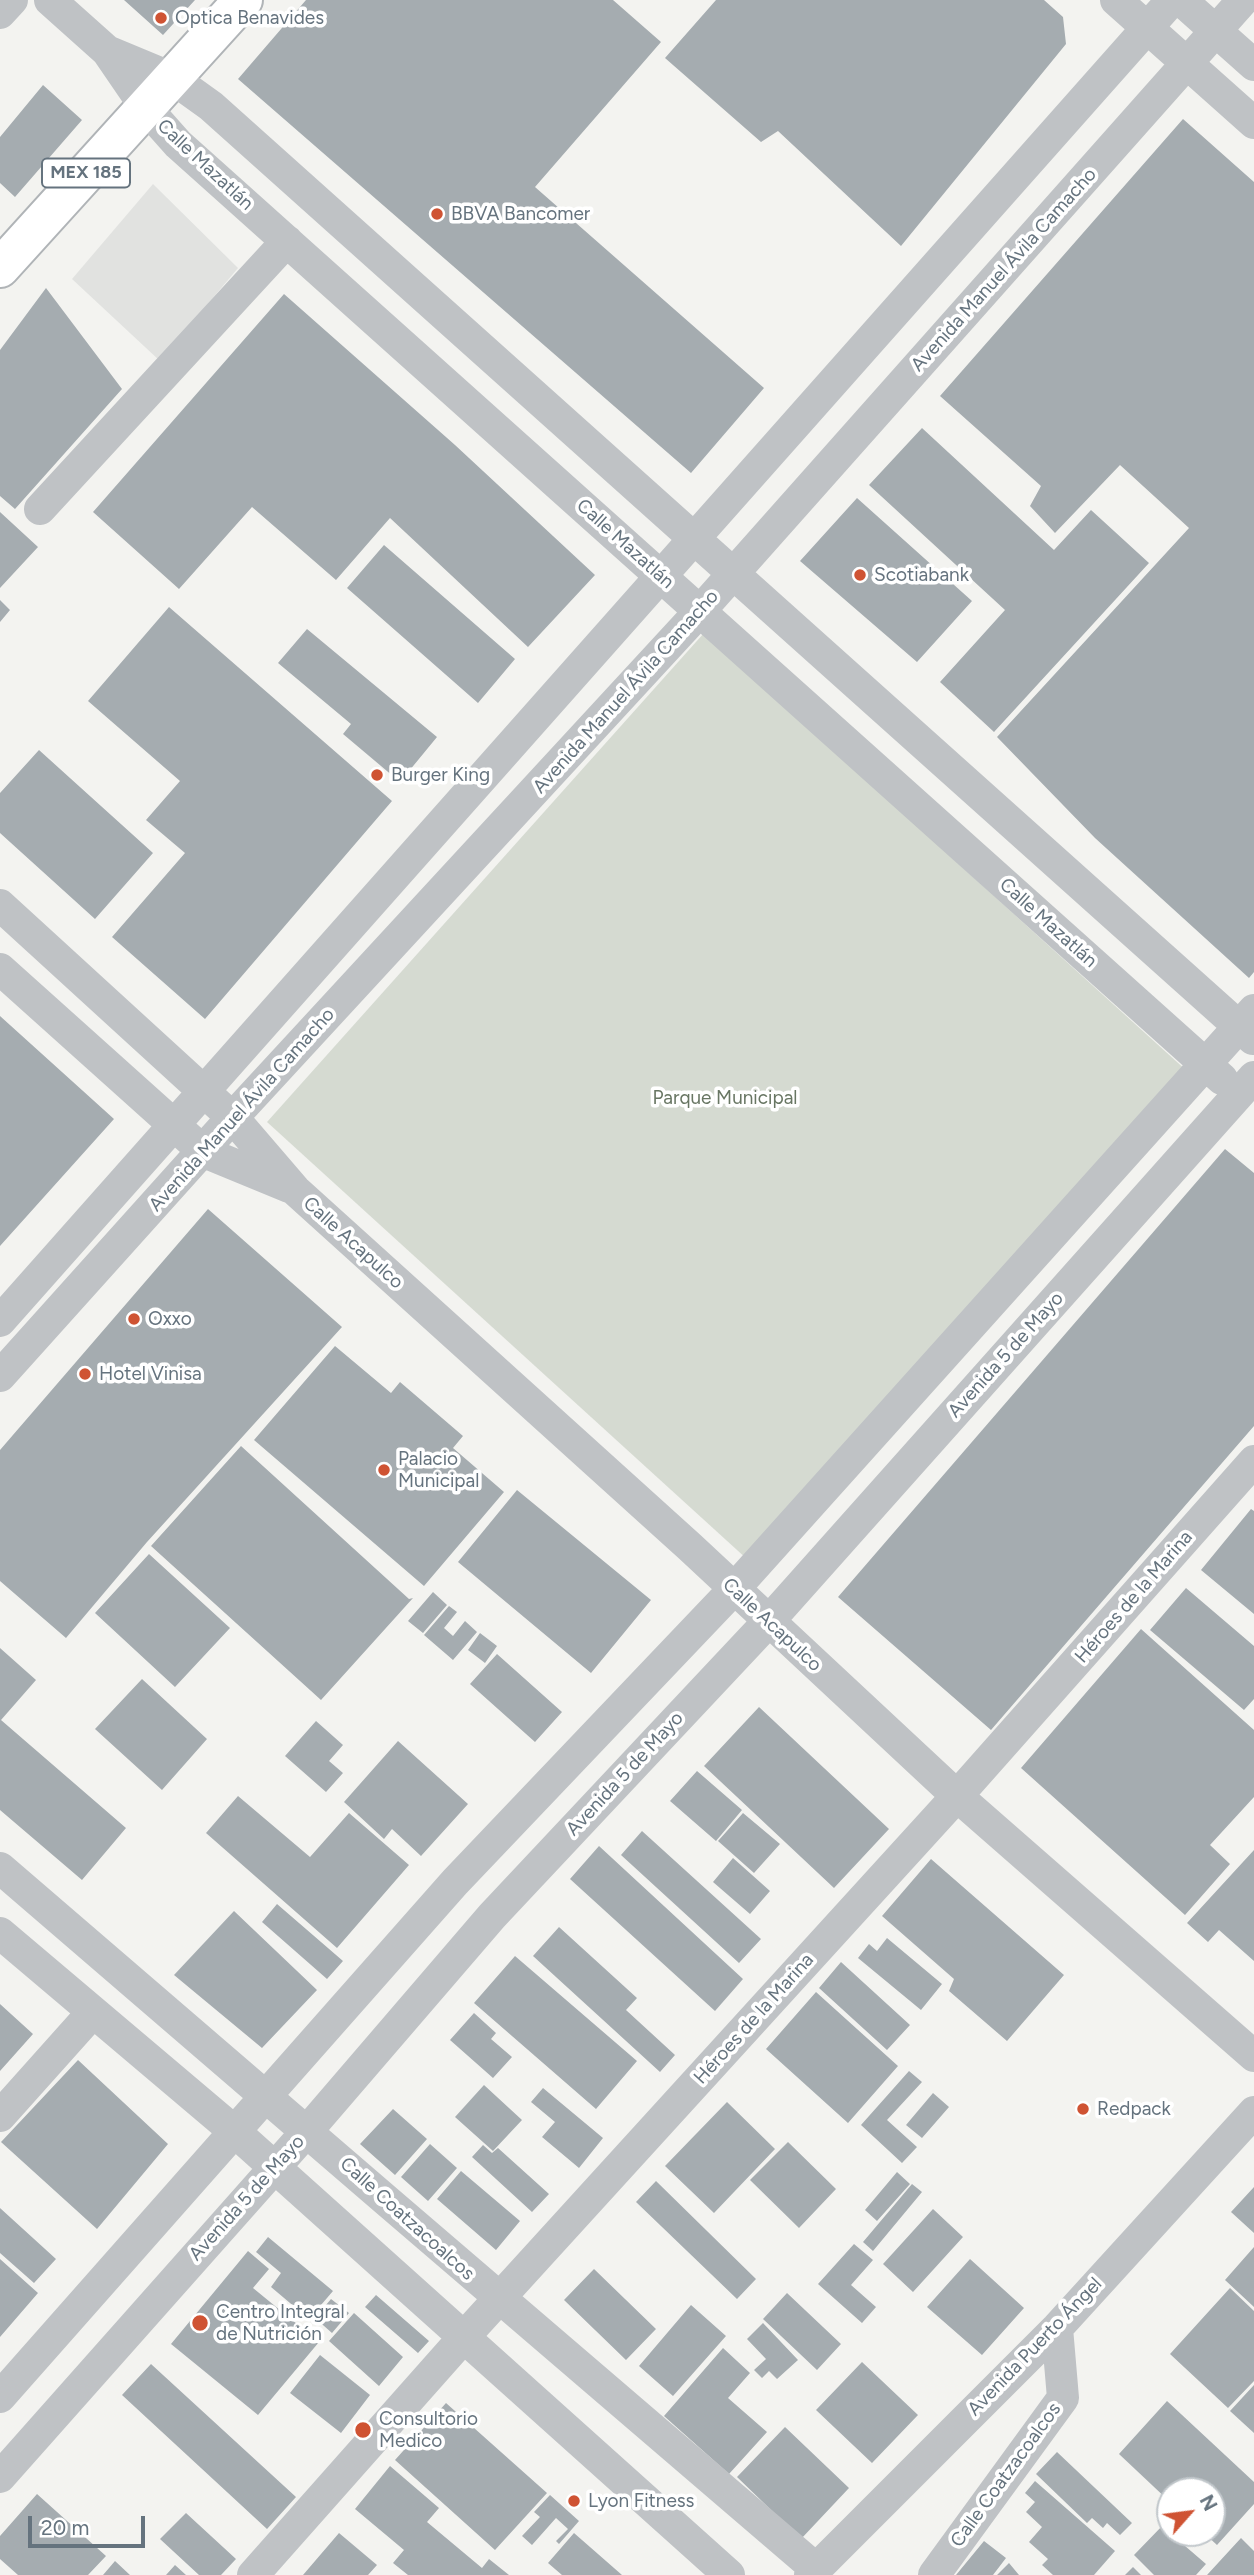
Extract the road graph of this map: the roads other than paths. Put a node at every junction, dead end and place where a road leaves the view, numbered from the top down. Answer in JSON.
{"nodes":[{"id":1,"x":12,"y":0,"type":"edge"},
{"id":2,"x":50,"y":0,"type":"edge"},
{"id":3,"x":243,"y":0,"type":"edge"},
{"id":4,"x":1116,"y":0,"type":"edge"},
{"id":5,"x":1172,"y":0,"type":"edge"},
{"id":6,"x":1181,"y":0,"type":"edge"},
{"id":7,"x":1243,"y":0,"type":"edge"},
{"id":8,"x":0,"y":13,"type":"edge"},
{"id":9,"x":1147,"y":28,"type":"junction"},
{"id":10,"x":1216,"y":31,"type":"junction"},
{"id":11,"x":107,"y":51,"type":"junction"},
{"id":12,"x":1188,"y":64,"type":"junction"},
{"id":13,"x":1254,"y":65,"type":"edge"},
{"id":14,"x":173,"y":78,"type":"junction"},
{"id":15,"x":146,"y":108,"type":"junction"},
{"id":16,"x":1254,"y":123,"type":"edge"},
{"id":17,"x":287,"y":241,"type":"junction"},
{"id":18,"x":0,"y":268,"type":"edge"},
{"id":19,"x":40,"y":509,"type":"dead end"},
{"id":20,"x":694,"y":538,"type":"junction"},
{"id":21,"x":733,"y":574,"type":"junction"},
{"id":22,"x":661,"y":576,"type":"junction"},
{"id":23,"x":700,"y":611,"type":"junction"},
{"id":24,"x":0,"y":905,"type":"edge"},
{"id":25,"x":0,"y":969,"type":"edge"},
{"id":26,"x":1249,"y":1025,"type":"edge"},
{"id":27,"x":1206,"y":1064,"type":"junction"},
{"id":28,"x":205,"y":1093,"type":"junction"},
{"id":29,"x":1249,"y":1093,"type":"edge"},
{"id":30,"x":234,"y":1119,"type":"junction"},
{"id":31,"x":174,"y":1126,"type":"junction"},
{"id":32,"x":204,"y":1152,"type":"junction"},
{"id":33,"x":295,"y":1189,"type":"junction"},
{"id":34,"x":0,"y":1321,"type":"edge"},
{"id":35,"x":0,"y":1376,"type":"edge"},
{"id":36,"x":1254,"y":1461,"type":"edge"},
{"id":37,"x":734,"y":1589,"type":"junction"},
{"id":38,"x":768,"y":1622,"type":"junction"},
{"id":39,"x":957,"y":1796,"type":"junction"},
{"id":40,"x":0,"y":1868,"type":"edge"},
{"id":41,"x":455,"y":1882,"type":"junction"},
{"id":42,"x":492,"y":1916,"type":"junction"},
{"id":43,"x":0,"y":1933,"type":"edge"},
{"id":44,"x":93,"y":2012,"type":"junction"},
{"id":45,"x":1254,"y":2056,"type":"edge"},
{"id":46,"x":267,"y":2094,"type":"junction"},
{"id":47,"x":1254,"y":2112,"type":"edge"},
{"id":48,"x":0,"y":2116,"type":"edge"},
{"id":49,"x":307,"y":2130,"type":"junction"},
{"id":50,"x":234,"y":2131,"type":"junction"},
{"id":51,"x":275,"y":2167,"type":"junction"},
{"id":52,"x":498,"y":2300,"type":"junction"},
{"id":53,"x":1057,"y":2328,"type":"junction"},
{"id":54,"x":464,"y":2337,"type":"junction"},
{"id":55,"x":0,"y":2397,"type":"edge"},
{"id":56,"x":0,"y":2477,"type":"edge"},
{"id":57,"x":813,"y":2572,"type":"edge"},
{"id":58,"x":253,"y":2575,"type":"edge"},
{"id":59,"x":729,"y":2575,"type":"edge"},
{"id":60,"x":934,"y":2575,"type":"edge"}],
"edges":[{"from":1,"to":8,"type":"street"},
{"from":2,"to":11,"type":"street","name":"Calle Mazatlán"},
{"from":3,"to":14,"type":"main road","number":"MEX 185"},
{"from":4,"to":9,"type":"street"},
{"from":5,"to":9,"type":"street","name":"Avenida Manuel Ávila Camacho"},
{"from":6,"to":10,"type":"street"},
{"from":7,"to":10,"type":"street","name":"Avenida Manuel Ávila Camacho"},
{"from":9,"to":12,"type":"street"},
{"from":9,"to":20,"type":"street","name":"Avenida Manuel Ávila Camacho"},
{"from":10,"to":12,"type":"street","name":"Avenida Manuel Ávila Camacho"},
{"from":10,"to":13,"type":"street"},
{"from":11,"to":14,"type":"street","name":"Calle Mazatlán"},
{"from":11,"to":15,"type":"street","name":"Calle Mazatlán"},
{"from":12,"to":16,"type":"street"},
{"from":12,"to":21,"type":"street","name":"Avenida Manuel Ávila Camacho"},
{"from":14,"to":15,"type":"main road","number":"MEX 185"},
{"from":14,"to":20,"type":"street","name":"Calle Mazatlán"},
{"from":15,"to":17,"type":"street","name":"Calle Mazatlán"},
{"from":15,"to":18,"type":"main road","number":"MEX 185"},
{"from":17,"to":19,"type":"street"},
{"from":17,"to":22,"type":"street","name":"Calle Mazatlán"},
{"from":20,"to":21,"type":"street","name":"Calle Mazatlán"},
{"from":20,"to":22,"type":"street","name":"Avenida Manuel Ávila Camacho"},
{"from":21,"to":23,"type":"street","name":"Avenida Manuel Ávila Camacho"},
{"from":21,"to":26,"type":"street","name":"Calle Mazatlán"},
{"from":22,"to":23,"type":"street","name":"Calle Mazatlán"},
{"from":22,"to":28,"type":"street","name":"Avenida Manuel Ávila Camacho"},
{"from":23,"to":27,"type":"street","name":"Calle Mazatlán"},
{"from":23,"to":30,"type":"street","name":"Avenida Manuel Ávila Camacho"},
{"from":24,"to":28,"type":"street","name":"Calle Acapulco"},
{"from":25,"to":31,"type":"street","name":"Calle Acapulco"},
{"from":26,"to":27,"type":"street"},
{"from":27,"to":29,"type":"street","name":"Calle Mazatlán"},
{"from":27,"to":37,"type":"street"},
{"from":28,"to":30,"type":"street","name":"Calle Acapulco"},
{"from":28,"to":31,"type":"street","name":"Avenida Manuel Ávila Camacho"},
{"from":29,"to":38,"type":"street","name":"Avenida 5 de Mayo"},
{"from":30,"to":32,"type":"street","name":"Avenida Manuel Ávila Camacho"},
{"from":30,"to":33,"type":"street","name":"Calle Acapulco"},
{"from":31,"to":32,"type":"street","name":"Calle Acapulco"},
{"from":31,"to":34,"type":"street","name":"Avenida Manuel Ávila Camacho"},
{"from":32,"to":33,"type":"street","name":"Calle Acapulco"},
{"from":32,"to":35,"type":"street","name":"Avenida Manuel Ávila Camacho"},
{"from":33,"to":37,"type":"street","name":"Calle Acapulco"},
{"from":36,"to":39,"type":"street","name":"Héroes de la Marina"},
{"from":37,"to":38,"type":"street","name":"Calle Acapulco"},
{"from":37,"to":41,"type":"street"},
{"from":38,"to":39,"type":"street","name":"Calle Acapulco"},
{"from":38,"to":42,"type":"street","name":"Avenida 5 de Mayo"},
{"from":39,"to":45,"type":"street","name":"Calle Acapulco"},
{"from":39,"to":52,"type":"street","name":"Héroes de la Marina"},
{"from":40,"to":46,"type":"street","name":"Calle Coatzacoalcos"},
{"from":41,"to":42,"type":"street"},
{"from":41,"to":46,"type":"street"},
{"from":42,"to":49,"type":"street","name":"Avenida 5 de Mayo"},
{"from":43,"to":44,"type":"street"},
{"from":44,"to":48,"type":"street"},
{"from":44,"to":50,"type":"street"},
{"from":46,"to":49,"type":"street","name":"Calle Coatzacoalcos"},
{"from":46,"to":50,"type":"street"},
{"from":47,"to":53,"type":"street","name":"Avenida Puerto Ángel"},
{"from":49,"to":51,"type":"street","name":"Avenida 5 de Mayo"},
{"from":49,"to":52,"type":"street","name":"Calle Coatzacoalcos"},
{"from":50,"to":51,"type":"street"},
{"from":50,"to":55,"type":"street"},
{"from":51,"to":54,"type":"street"},
{"from":51,"to":56,"type":"street","name":"Avenida 5 de Mayo"},
{"from":52,"to":54,"type":"street","name":"Héroes de la Marina"},
{"from":52,"to":57,"type":"street","name":"Calle Coatzacoalcos"},
{"from":53,"to":57,"type":"street","name":"Avenida Puerto Ángel"},
{"from":53,"to":60,"type":"street","name":"Calle Coatzacoalcos"},
{"from":54,"to":58,"type":"street","name":"Héroes de la Marina"},
{"from":54,"to":59,"type":"street"}]}
